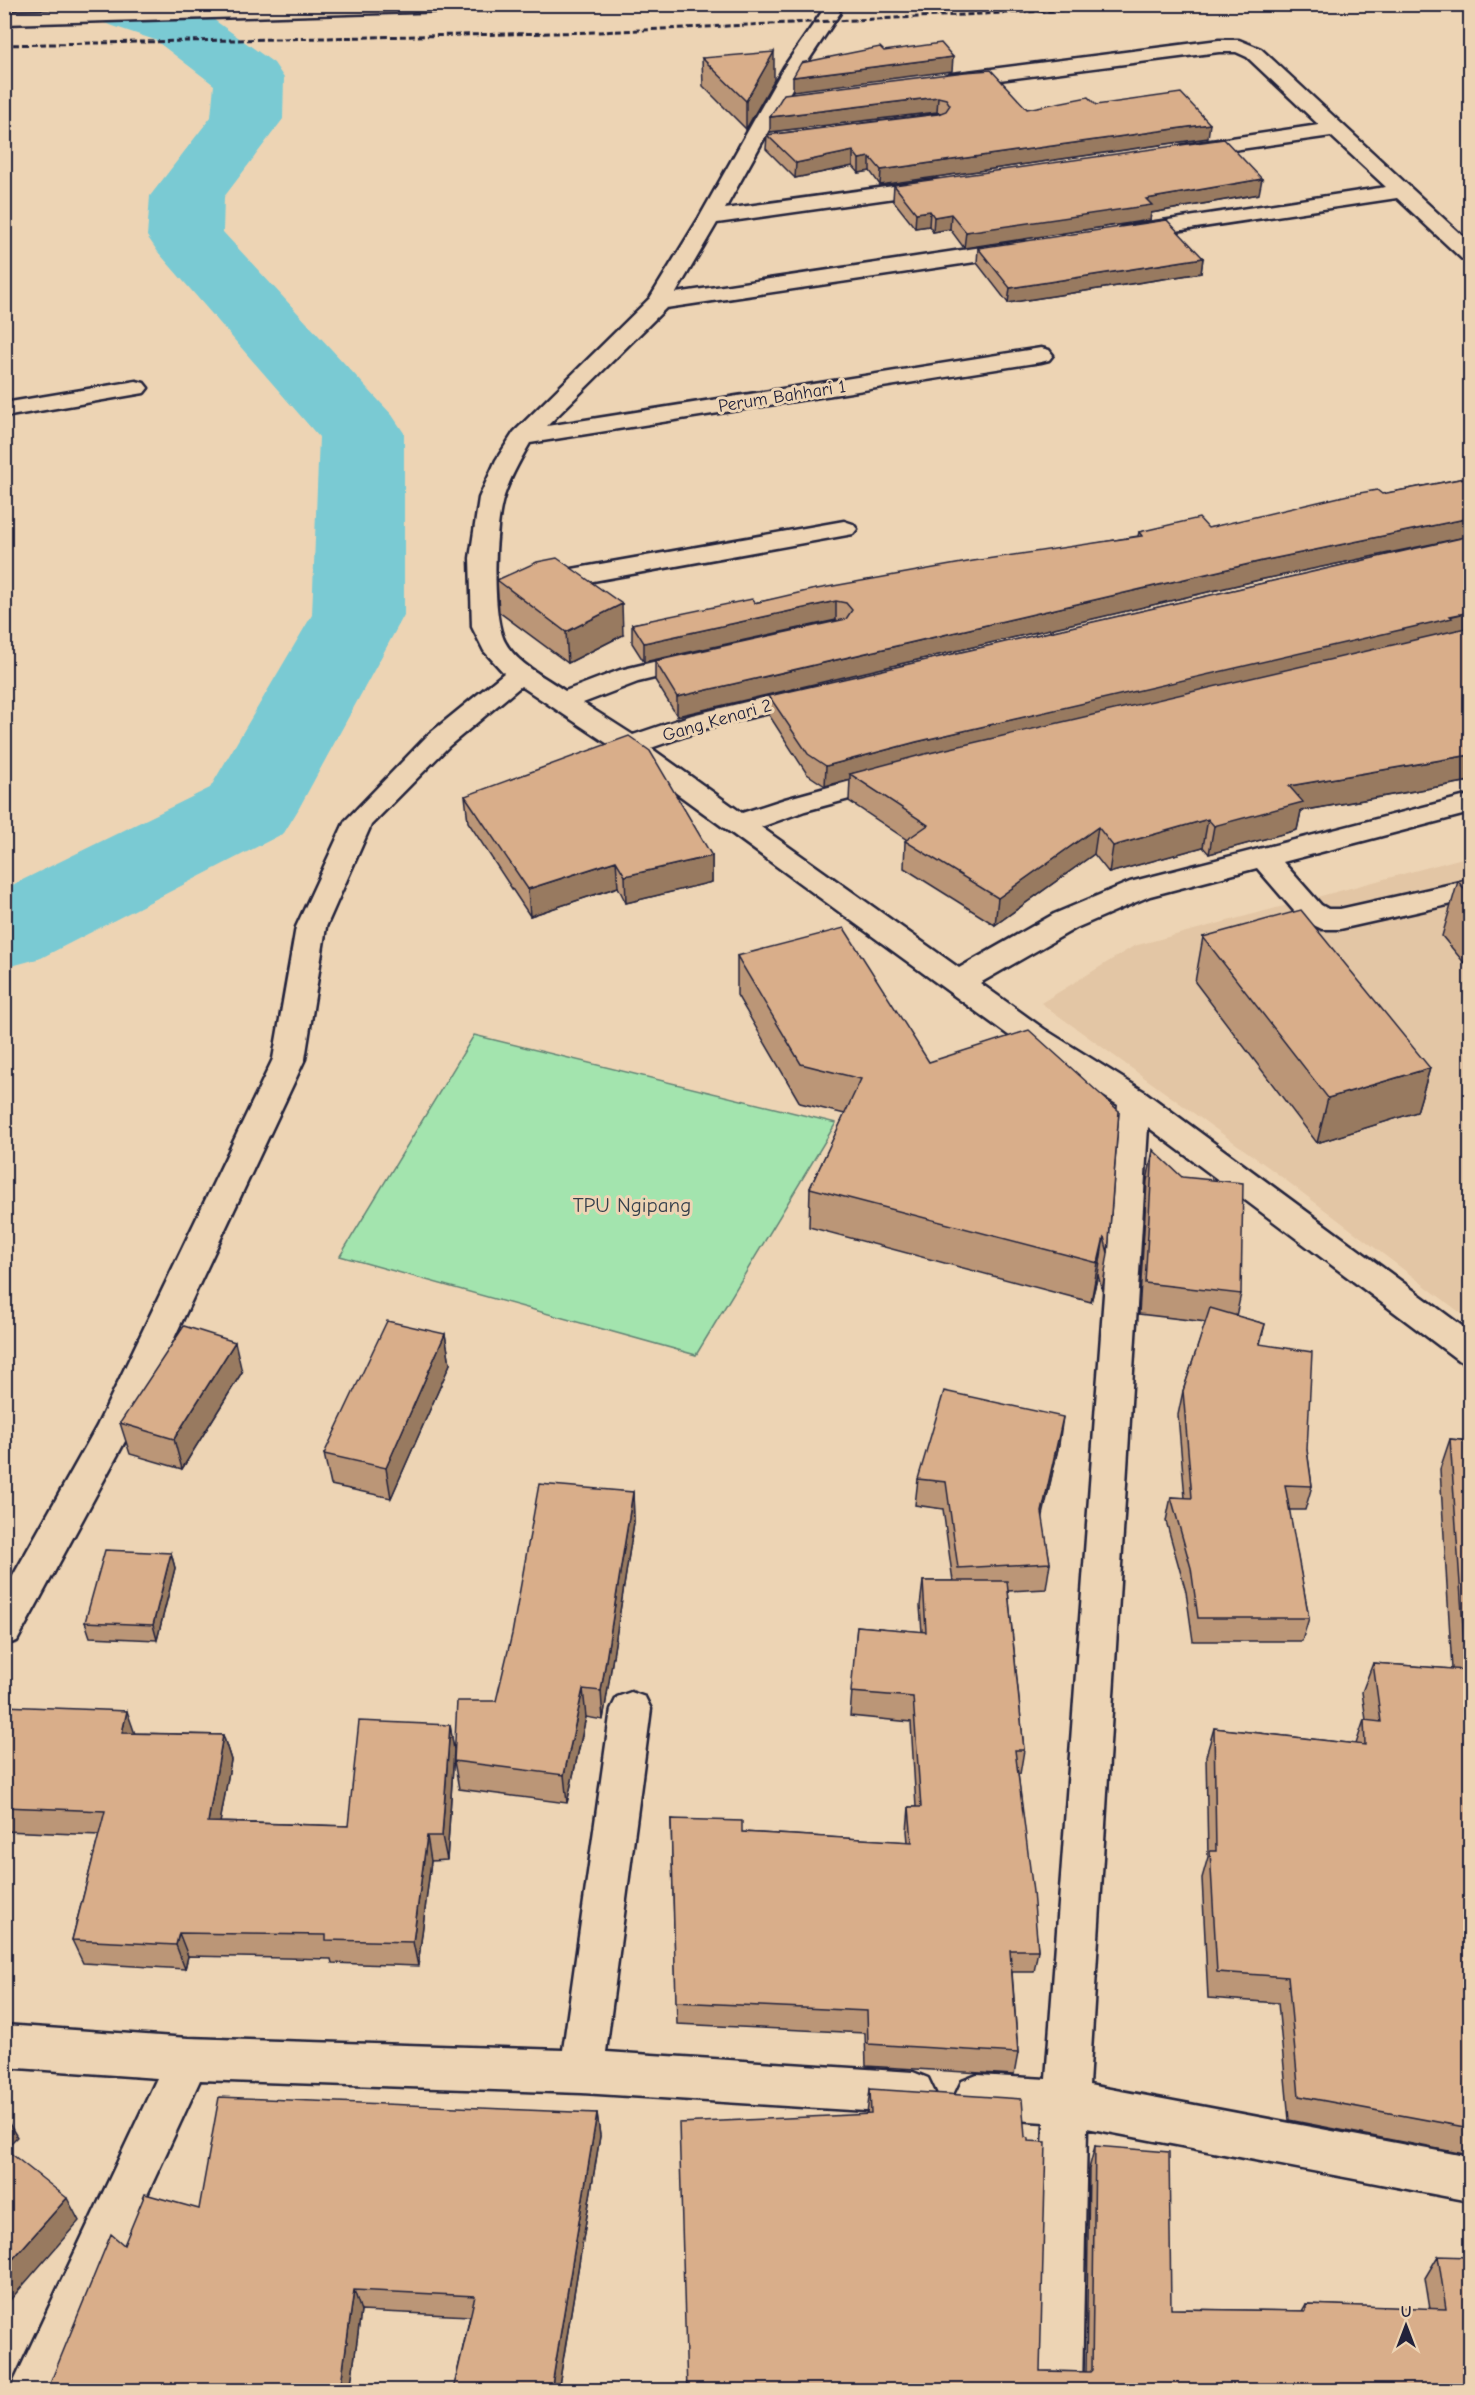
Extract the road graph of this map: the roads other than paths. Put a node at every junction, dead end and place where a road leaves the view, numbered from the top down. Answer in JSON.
{"nodes":[{"id":1,"x":483,"y":4,"type":"edge"},
{"id":2,"x":831,"y":13,"type":"tunnel mouth"},
{"id":3,"x":4,"y":18,"type":"edge"},
{"id":4,"x":934,"y":82,"type":"edge"},
{"id":5,"x":1334,"y":129,"type":"junction"},
{"id":6,"x":1169,"y":153,"type":"edge"},
{"id":7,"x":957,"y":183,"type":"edge"},
{"id":8,"x":1402,"y":191,"type":"junction"},
{"id":9,"x":710,"y":218,"type":"junction"},
{"id":10,"x":1470,"y":229,"type":"edge"},
{"id":11,"x":1447,"y":234,"type":"junction"},
{"id":12,"x":1107,"y":235,"type":"edge"},
{"id":13,"x":1048,"y":244,"type":"edge"},
{"id":14,"x":1470,"y":254,"type":"edge"},
{"id":15,"x":659,"y":302,"type":"junction"},
{"id":16,"x":1041,"y":355,"type":"dead end"},
{"id":17,"x":136,"y":388,"type":"dead end"},
{"id":18,"x":4,"y":410,"type":"edge"},
{"id":19,"x":522,"y":437,"type":"junction"},
{"id":20,"x":844,"y":529,"type":"dead end"},
{"id":21,"x":503,"y":590,"type":"junction"},
{"id":22,"x":723,"y":654,"type":"edge"},
{"id":23,"x":520,"y":673,"type":"junction"},
{"id":24,"x":839,"y":688,"type":"edge"},
{"id":25,"x":563,"y":701,"type":"junction"},
{"id":26,"x":630,"y":746,"type":"junction"},
{"id":27,"x":915,"y":772,"type":"edge"},
{"id":28,"x":1470,"y":804,"type":"edge"},
{"id":29,"x":738,"y":825,"type":"junction"},
{"id":30,"x":1263,"y":857,"type":"junction"},
{"id":31,"x":1470,"y":890,"type":"edge"},
{"id":32,"x":957,"y":983,"type":"junction"},
{"id":33,"x":1134,"y":1100,"type":"junction"},
{"id":34,"x":1470,"y":1350,"type":"edge"},
{"id":35,"x":4,"y":1629,"type":"edge"},
{"id":36,"x":631,"y":1710,"type":"dead end"},
{"id":37,"x":4,"y":2046,"type":"edge"},
{"id":38,"x":188,"y":2059,"type":"junction"},
{"id":39,"x":582,"y":2072,"type":"junction"},
{"id":40,"x":1066,"y":2102,"type":"junction"},
{"id":41,"x":1470,"y":2179,"type":"edge"},
{"id":42,"x":33,"y":2391,"type":"edge"},
{"id":43,"x":1059,"y":2391,"type":"edge"}],
"edges":[{"from":1,"to":3,"type":"main road"},
{"from":2,"to":9,"type":"main road"},
{"from":4,"to":5,"type":"main road"},
{"from":5,"to":6,"type":"main road"},
{"from":5,"to":8,"type":"main road"},
{"from":7,"to":9,"type":"main road"},
{"from":8,"to":11,"type":"main road"},
{"from":8,"to":12,"type":"main road"},
{"from":9,"to":15,"type":"main road"},
{"from":10,"to":11,"type":"main road"},
{"from":11,"to":14,"type":"main road"},
{"from":13,"to":15,"type":"main road"},
{"from":15,"to":19,"type":"main road"},
{"from":16,"to":19,"type":"main road","name":"Perum Bahhari 1"},
{"from":17,"to":18,"type":"main road"},
{"from":19,"to":21,"type":"main road"},
{"from":20,"to":21,"type":"main road"},
{"from":21,"to":23,"type":"main road"},
{"from":22,"to":25,"type":"main road"},
{"from":23,"to":25,"type":"main road"},
{"from":23,"to":35,"type":"main road"},
{"from":24,"to":26,"type":"main road","name":"Gang Kenari 2"},
{"from":25,"to":26,"type":"main road"},
{"from":26,"to":29,"type":"main road"},
{"from":27,"to":29,"type":"main road"},
{"from":28,"to":30,"type":"main road"},
{"from":29,"to":32,"type":"main road"},
{"from":30,"to":31,"type":"main road"},
{"from":30,"to":32,"type":"main road"},
{"from":32,"to":33,"type":"main road"},
{"from":33,"to":34,"type":"main road"},
{"from":33,"to":40,"type":"main road"},
{"from":36,"to":39,"type":"main road"},
{"from":37,"to":38,"type":"main road"},
{"from":38,"to":39,"type":"main road"},
{"from":38,"to":42,"type":"main road"},
{"from":39,"to":40,"type":"main road"},
{"from":40,"to":41,"type":"main road"},
{"from":40,"to":43,"type":"main road"}]}
